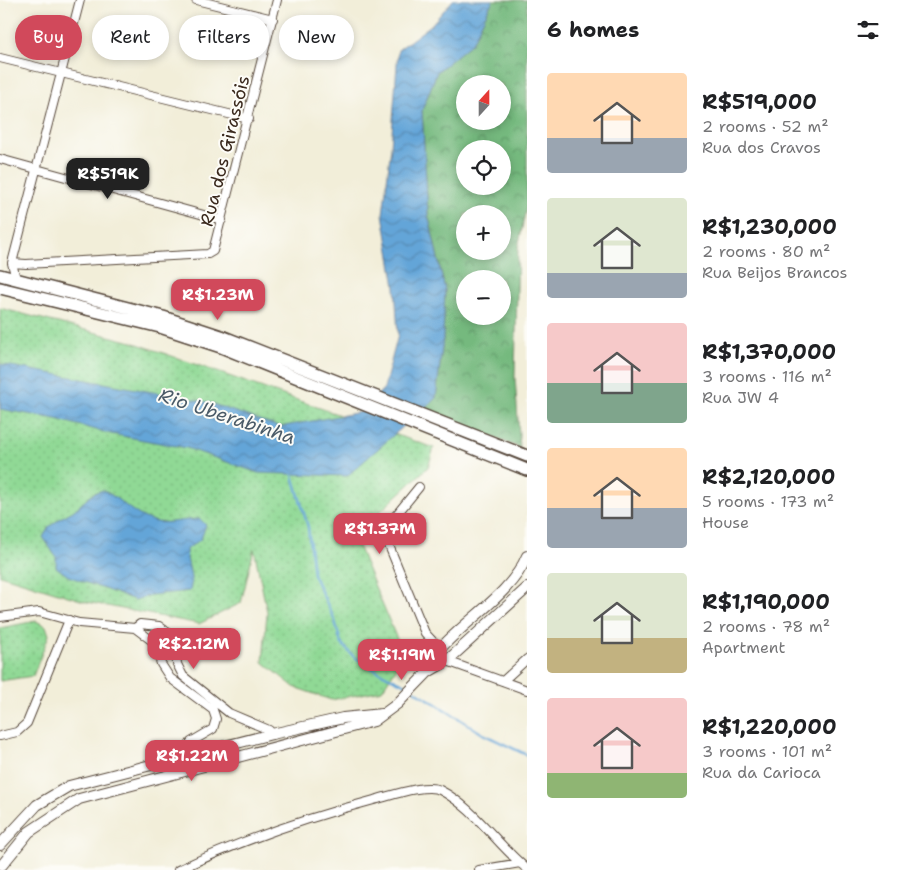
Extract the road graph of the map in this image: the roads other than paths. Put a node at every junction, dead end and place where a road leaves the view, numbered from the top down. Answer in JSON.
{"nodes":[{"id":1,"x":80,"y":0,"type":"edge"},
{"id":2,"x":196,"y":0,"type":"edge"},
{"id":3,"x":277,"y":0,"type":"edge"},
{"id":4,"x":273,"y":19,"type":"junction"},
{"id":5,"x":0,"y":58,"type":"edge"},
{"id":6,"x":62,"y":74,"type":"junction"},
{"id":7,"x":249,"y":119,"type":"junction"},
{"id":8,"x":0,"y":159,"type":"edge"},
{"id":9,"x":36,"y":168,"type":"junction"},
{"id":10,"x":222,"y":220,"type":"junction"},
{"id":11,"x":12,"y":263,"type":"junction"},
{"id":12,"x":0,"y":275,"type":"edge"},
{"id":13,"x":16,"y":279,"type":"junction"},
{"id":14,"x":0,"y":288,"type":"edge"},
{"id":15,"x":360,"y":397,"type":"junction"},
{"id":16,"x":527,"y":456,"type":"edge"},
{"id":17,"x":527,"y":470,"type":"edge"},
{"id":18,"x":419,"y":487,"type":"dead end"},
{"id":19,"x":527,"y":556,"type":"edge"},
{"id":20,"x":509,"y":583,"type":"junction"},
{"id":21,"x":524,"y":591,"type":"edge"},
{"id":22,"x":488,"y":603,"type":"junction"},
{"id":23,"x":501,"y":612,"type":"junction"},
{"id":24,"x":0,"y":616,"type":"edge"},
{"id":25,"x":69,"y":620,"type":"junction"},
{"id":26,"x":135,"y":628,"type":"junction"},
{"id":27,"x":440,"y":649,"type":"junction"},
{"id":28,"x":527,"y":659,"type":"edge"},
{"id":29,"x":447,"y":660,"type":"junction"},
{"id":30,"x":427,"y":673,"type":"junction"},
{"id":31,"x":503,"y":681,"type":"junction"},
{"id":32,"x":527,"y":690,"type":"edge"},
{"id":33,"x":201,"y":696,"type":"junction"},
{"id":34,"x":382,"y":714,"type":"junction"},
{"id":35,"x":272,"y":734,"type":"junction"},
{"id":36,"x":0,"y":736,"type":"edge"},
{"id":37,"x":182,"y":758,"type":"junction"},
{"id":38,"x":0,"y":845,"type":"edge"},
{"id":39,"x":520,"y":863,"type":"junction"},
{"id":40,"x":2,"y":866,"type":"edge"},
{"id":41,"x":527,"y":869,"type":"edge"},
{"id":42,"x":178,"y":870,"type":"edge"},
{"id":43,"x":480,"y":870,"type":"edge"}],
"edges":[{"from":1,"to":6,"type":"street"},
{"from":2,"to":4,"type":"street"},
{"from":3,"to":4,"type":"street","name":"Rua dos Girassóis"},
{"from":4,"to":7,"type":"street","name":"Rua dos Girassóis"},
{"from":5,"to":6,"type":"street"},
{"from":6,"to":7,"type":"street"},
{"from":6,"to":9,"type":"street"},
{"from":7,"to":10,"type":"street","name":"Rua dos Girassóis"},
{"from":8,"to":9,"type":"street"},
{"from":9,"to":10,"type":"street"},
{"from":9,"to":11,"type":"street"},
{"from":10,"to":11,"type":"street","name":"Rua dos Girassóis"},
{"from":11,"to":13,"type":"street"},
{"from":12,"to":13,"type":"main road"},
{"from":13,"to":15,"type":"main road"},
{"from":14,"to":15,"type":"main road"},
{"from":15,"to":16,"type":"main road"},
{"from":15,"to":17,"type":"main road"},
{"from":18,"to":27,"type":"street"},
{"from":19,"to":20,"type":"street"},
{"from":20,"to":21,"type":"street"},
{"from":20,"to":22,"type":"street"},
{"from":21,"to":23,"type":"street"},
{"from":22,"to":23,"type":"street"},
{"from":22,"to":27,"type":"street"},
{"from":23,"to":29,"type":"street"},
{"from":24,"to":25,"type":"street"},
{"from":25,"to":26,"type":"street"},
{"from":25,"to":36,"type":"street"},
{"from":26,"to":33,"type":"street"},
{"from":26,"to":33,"type":"street"},
{"from":27,"to":30,"type":"street"},
{"from":28,"to":31,"type":"street"},
{"from":29,"to":30,"type":"street"},
{"from":29,"to":31,"type":"street"},
{"from":30,"to":34,"type":"street"},
{"from":31,"to":32,"type":"street"},
{"from":33,"to":35,"type":"street"},
{"from":33,"to":37,"type":"street"},
{"from":34,"to":35,"type":"street"},
{"from":34,"to":40,"type":"street"},
{"from":35,"to":37,"type":"street"},
{"from":37,"to":38,"type":"street"},
{"from":39,"to":41,"type":"street"},
{"from":39,"to":42,"type":"street"},
{"from":39,"to":43,"type":"street"}]}
